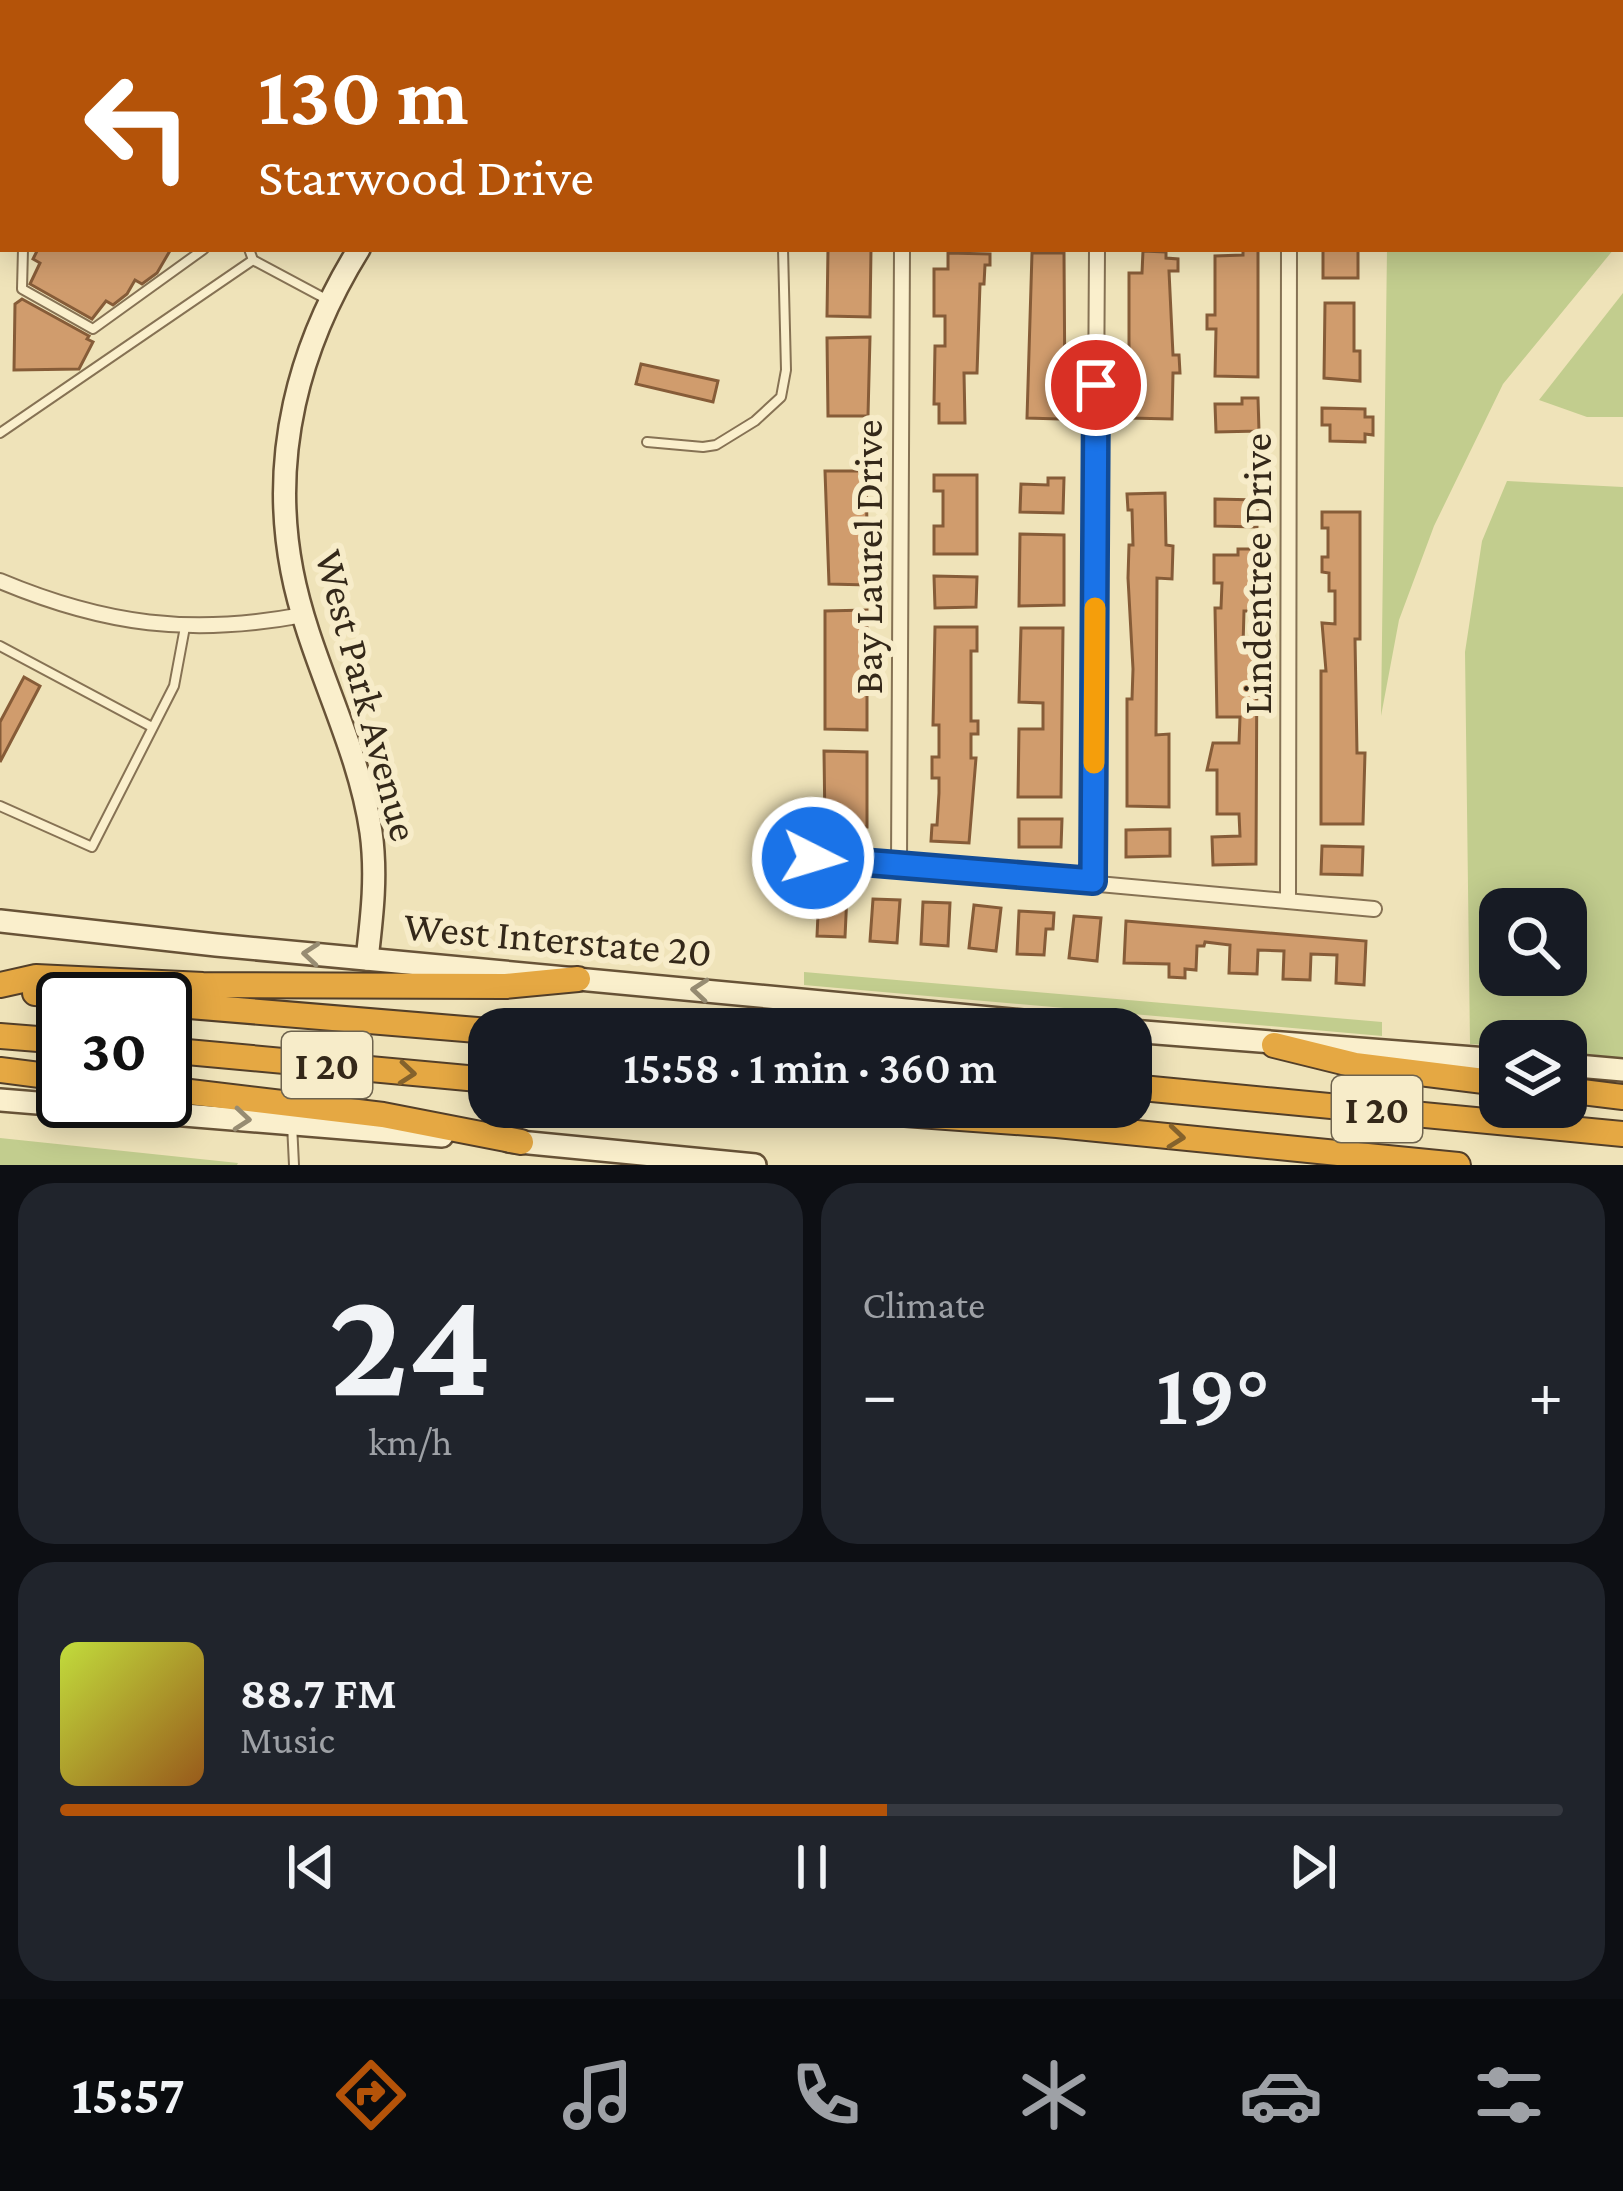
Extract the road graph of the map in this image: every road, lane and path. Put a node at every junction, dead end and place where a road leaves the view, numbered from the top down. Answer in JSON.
{"nodes":[{"id":1,"x":23,"y":252,"type":"edge"},
{"id":2,"x":200,"y":252,"type":"edge"},
{"id":3,"x":250,"y":252,"type":"edge"},
{"id":4,"x":356,"y":252,"type":"edge"},
{"id":5,"x":783,"y":252,"type":"edge"},
{"id":6,"x":902,"y":252,"type":"edge"},
{"id":7,"x":1097,"y":252,"type":"edge"},
{"id":8,"x":1289,"y":252,"type":"edge"},
{"id":9,"x":253,"y":260,"type":"junction"},
{"id":10,"x":329,"y":301,"type":"junction"},
{"id":11,"x":0,"y":433,"type":"edge"},
{"id":12,"x":646,"y":442,"type":"dead end"},
{"id":13,"x":0,"y":581,"type":"edge"},
{"id":14,"x":303,"y":615,"type":"junction"},
{"id":15,"x":185,"y":627,"type":"junction"},
{"id":16,"x":0,"y":646,"type":"edge"},
{"id":17,"x":153,"y":727,"type":"junction"},
{"id":18,"x":0,"y":806,"type":"edge"},
{"id":19,"x":813,"y":858,"type":"dead end"},
{"id":20,"x":898,"y":866,"type":"junction"},
{"id":21,"x":1093,"y":881,"type":"junction"},
{"id":22,"x":1288,"y":900,"type":"junction"},
{"id":23,"x":1373,"y":909,"type":"dead end"},
{"id":24,"x":0,"y":921,"type":"edge"},
{"id":25,"x":367,"y":959,"type":"junction"},
{"id":26,"x":578,"y":979,"type":"junction"},
{"id":27,"x":0,"y":987,"type":"edge"},
{"id":28,"x":36,"y":991,"type":"edge"},
{"id":29,"x":192,"y":1006,"type":"edge"},
{"id":30,"x":886,"y":1008,"type":"edge"},
{"id":31,"x":468,"y":1029,"type":"edge"},
{"id":32,"x":1152,"y":1033,"type":"edge"},
{"id":33,"x":0,"y":1036,"type":"edge"},
{"id":34,"x":36,"y":1039,"type":"edge"},
{"id":35,"x":1274,"y":1045,"type":"junction"},
{"id":36,"x":192,"y":1052,"type":"edge"},
{"id":37,"x":1479,"y":1058,"type":"edge"},
{"id":38,"x":1587,"y":1067,"type":"edge"},
{"id":39,"x":0,"y":1070,"type":"edge"},
{"id":40,"x":1623,"y":1070,"type":"edge"},
{"id":41,"x":36,"y":1075,"type":"edge"},
{"id":42,"x":468,"y":1078,"type":"edge"},
{"id":43,"x":1479,"y":1080,"type":"edge"},
{"id":44,"x":1152,"y":1090,"type":"edge"},
{"id":45,"x":192,"y":1092,"type":"edge"},
{"id":46,"x":1587,"y":1092,"type":"edge"},
{"id":47,"x":1623,"y":1096,"type":"edge"},
{"id":48,"x":0,"y":1100,"type":"edge"},
{"id":49,"x":292,"y":1123,"type":"junction"},
{"id":50,"x":1087,"y":1128,"type":"edge"},
{"id":51,"x":1623,"y":1134,"type":"edge"},
{"id":52,"x":521,"y":1142,"type":"junction"},
{"id":53,"x":707,"y":1162,"type":"edge"},
{"id":54,"x":294,"y":1165,"type":"edge"},
{"id":55,"x":755,"y":1165,"type":"edge"},
{"id":56,"x":1458,"y":1165,"type":"edge"}],
"edges":[{"from":1,"to":2,"type":"lane"},
{"from":3,"to":9,"type":"lane"},
{"from":4,"to":10,"type":"main road","name":"West Park Avenue"},
{"from":5,"to":12,"type":"lane"},
{"from":6,"to":20,"type":"street","name":"Bay Laurel Drive"},
{"from":7,"to":21,"type":"street"},
{"from":8,"to":22,"type":"street","name":"Lindentree Drive"},
{"from":9,"to":10,"type":"lane"},
{"from":9,"to":11,"type":"lane"},
{"from":10,"to":14,"type":"main road","name":"West Park Avenue"},
{"from":13,"to":15,"type":"street"},
{"from":14,"to":15,"type":"street"},
{"from":14,"to":25,"type":"main road","name":"West Park Avenue"},
{"from":15,"to":17,"type":"lane"},
{"from":16,"to":17,"type":"lane"},
{"from":17,"to":18,"type":"lane"},
{"from":19,"to":20,"type":"street"},
{"from":20,"to":21,"type":"street"},
{"from":21,"to":22,"type":"street"},
{"from":22,"to":23,"type":"street"},
{"from":25,"to":24,"type":"main road","name":"West Interstate 20","one_way":true},
{"from":25,"to":26,"type":"main road","name":"West Interstate 20"},
{"from":26,"to":27,"type":"highway"},
{"from":30,"to":26,"type":"main road","name":"West Interstate 20","one_way":true},
{"from":27,"to":28,"type":"highway"},
{"from":29,"to":31,"type":"highway","number":"I 20"},
{"from":32,"to":35,"type":"main road"},
{"from":33,"to":34,"type":"highway"},
{"from":35,"to":37,"type":"main road"},
{"from":35,"to":43,"type":"highway"},
{"from":36,"to":42,"type":"highway","number":"I 20","one_way":true},
{"from":38,"to":40,"type":"main road"},
{"from":39,"to":41,"type":"highway"},
{"from":44,"to":51,"type":"highway","number":"I 20"},
{"from":45,"to":52,"type":"highway"},
{"from":46,"to":47,"type":"highway"},
{"from":48,"to":49,"type":"main road","one_way":true},
{"from":49,"to":52,"type":"main road"},
{"from":49,"to":54,"type":"lane"},
{"from":50,"to":56,"type":"highway","number":"I 20","one_way":true},
{"from":52,"to":53,"type":"main road"},
{"from":53,"to":55,"type":"main road"}]}
